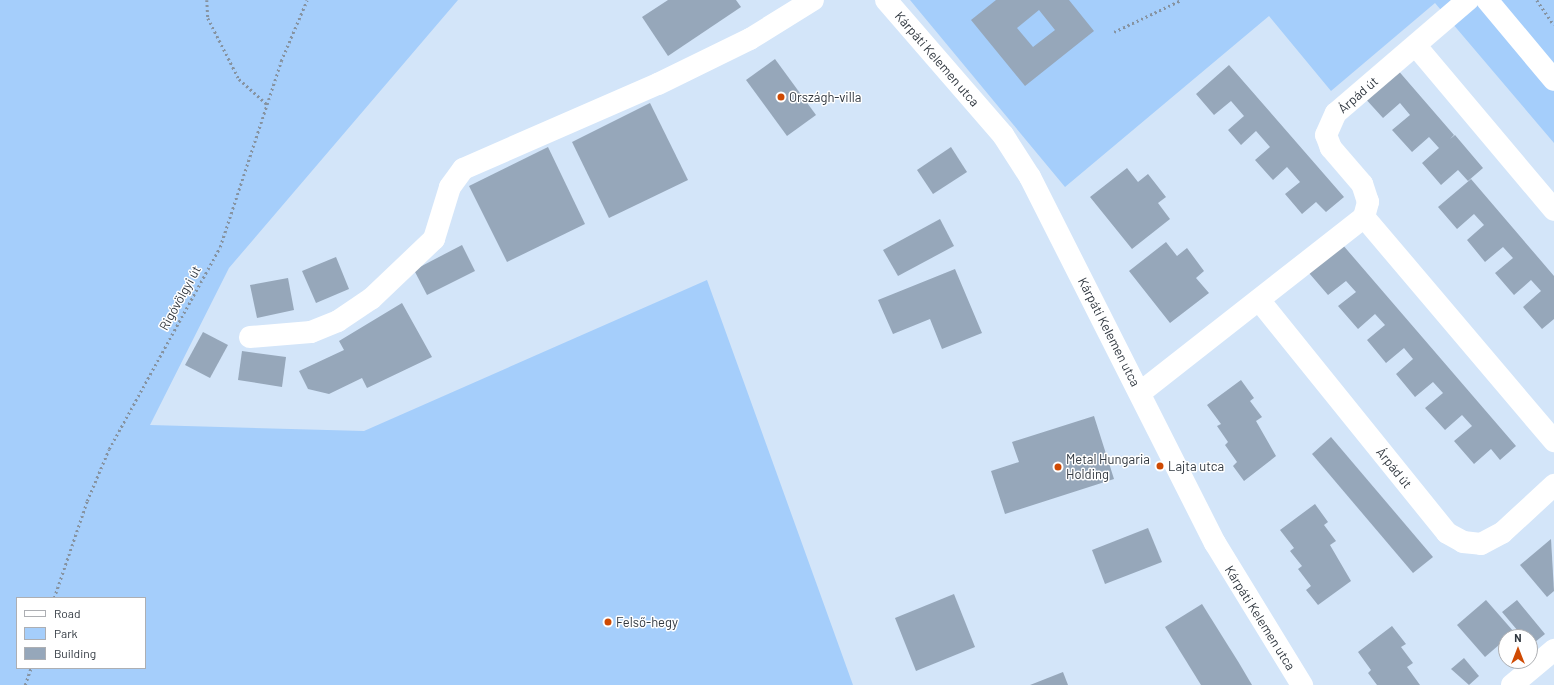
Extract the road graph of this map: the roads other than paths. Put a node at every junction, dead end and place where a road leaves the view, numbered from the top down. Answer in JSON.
{"nodes":[{"id":1,"x":813,"y":0,"type":"edge"},
{"id":2,"x":886,"y":0,"type":"edge"},
{"id":3,"x":1468,"y":0,"type":"edge"},
{"id":4,"x":1487,"y":0,"type":"edge"},
{"id":5,"x":1416,"y":46,"type":"junction"},
{"id":6,"x":1554,"y":80,"type":"edge"},
{"id":7,"x":1554,"y":210,"type":"edge"},
{"id":8,"x":1364,"y":217,"type":"junction"},
{"id":9,"x":1259,"y":300,"type":"junction"},
{"id":10,"x":250,"y":337,"type":"dead end"},
{"id":11,"x":1141,"y":392,"type":"junction"},
{"id":12,"x":1554,"y":441,"type":"edge"},
{"id":13,"x":1554,"y":485,"type":"edge"},
{"id":14,"x":1554,"y":650,"type":"edge"},
{"id":15,"x":1302,"y":685,"type":"edge"},
{"id":16,"x":1512,"y":685,"type":"edge"}],
"edges":[{"from":1,"to":10,"type":"street"},
{"from":2,"to":11,"type":"street","name":"Kárpáti Kelemen utca"},
{"from":3,"to":5,"type":"street","name":"Árpád út"},
{"from":4,"to":6,"type":"street"},
{"from":5,"to":7,"type":"street"},
{"from":5,"to":8,"type":"street","name":"Árpád út"},
{"from":8,"to":9,"type":"street"},
{"from":8,"to":12,"type":"street"},
{"from":9,"to":11,"type":"street"},
{"from":9,"to":13,"type":"street","name":"Árpád út"},
{"from":11,"to":15,"type":"street","name":"Kárpáti Kelemen utca"},
{"from":14,"to":16,"type":"street"}]}
